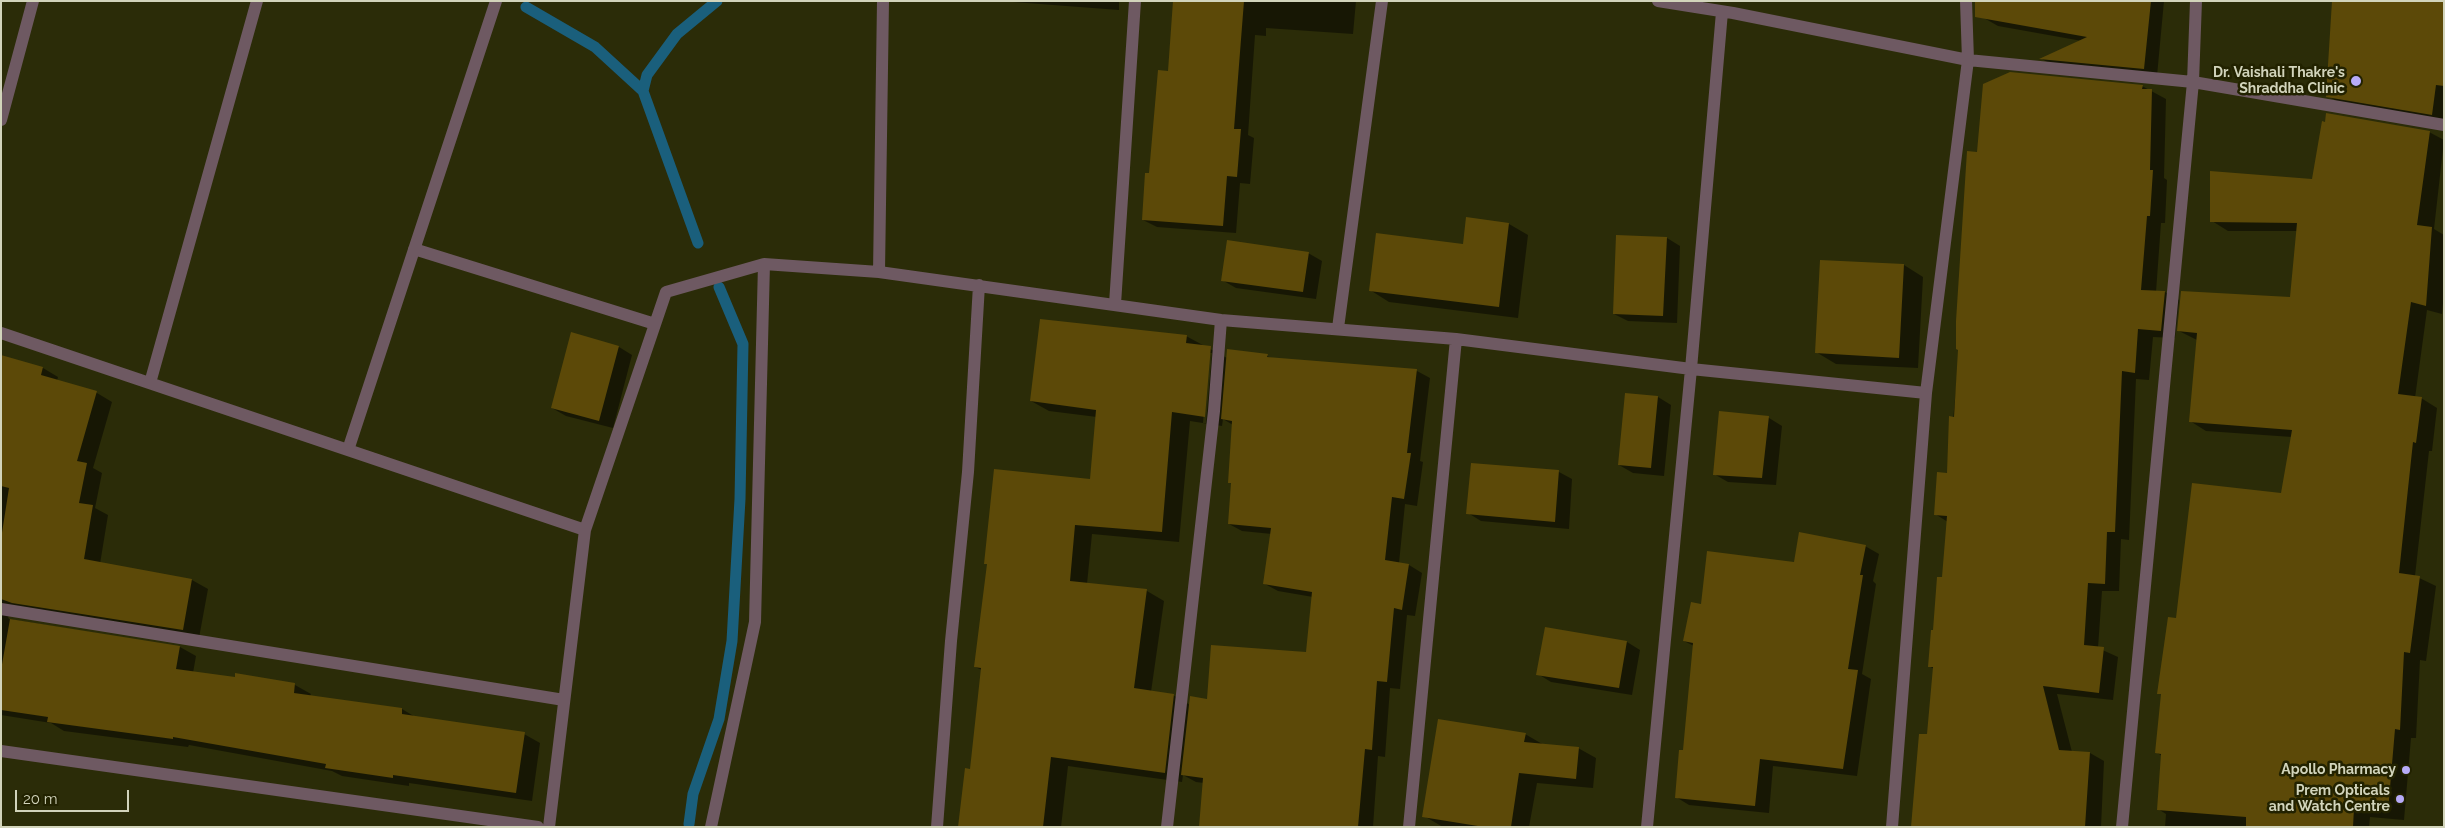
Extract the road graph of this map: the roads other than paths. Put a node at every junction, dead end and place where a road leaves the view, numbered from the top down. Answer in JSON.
{"nodes":[{"id":1,"x":33,"y":1,"type":"edge"},
{"id":2,"x":258,"y":1,"type":"edge"},
{"id":3,"x":496,"y":1,"type":"edge"},
{"id":4,"x":883,"y":1,"type":"edge"},
{"id":5,"x":1135,"y":1,"type":"edge"},
{"id":6,"x":1382,"y":1,"type":"edge"},
{"id":7,"x":1658,"y":1,"type":"edge"},
{"id":8,"x":1966,"y":1,"type":"edge"},
{"id":9,"x":2196,"y":1,"type":"edge"},
{"id":10,"x":1722,"y":12,"type":"junction"},
{"id":11,"x":1968,"y":60,"type":"junction"},
{"id":12,"x":2193,"y":82,"type":"junction"},
{"id":13,"x":1,"y":120,"type":"edge"},
{"id":14,"x":2444,"y":125,"type":"edge"},
{"id":15,"x":414,"y":249,"type":"junction"},
{"id":16,"x":764,"y":264,"type":"junction"},
{"id":17,"x":879,"y":272,"type":"junction"},
{"id":18,"x":979,"y":286,"type":"junction"},
{"id":19,"x":1115,"y":304,"type":"junction"},
{"id":20,"x":1221,"y":320,"type":"junction"},
{"id":21,"x":655,"y":324,"type":"junction"},
{"id":22,"x":1338,"y":328,"type":"junction"},
{"id":23,"x":1,"y":333,"type":"edge"},
{"id":24,"x":1456,"y":339,"type":"junction"},
{"id":25,"x":1691,"y":370,"type":"junction"},
{"id":26,"x":150,"y":383,"type":"junction"},
{"id":27,"x":1926,"y":393,"type":"junction"},
{"id":28,"x":348,"y":450,"type":"junction"},
{"id":29,"x":585,"y":530,"type":"junction"},
{"id":30,"x":1,"y":609,"type":"edge"},
{"id":31,"x":564,"y":700,"type":"junction"},
{"id":32,"x":1,"y":750,"type":"edge"},
{"id":33,"x":538,"y":827,"type":"edge"},
{"id":34,"x":548,"y":827,"type":"edge"},
{"id":35,"x":711,"y":827,"type":"edge"},
{"id":36,"x":937,"y":827,"type":"edge"},
{"id":37,"x":1167,"y":827,"type":"edge"},
{"id":38,"x":1409,"y":827,"type":"edge"},
{"id":39,"x":1647,"y":827,"type":"edge"},
{"id":40,"x":1892,"y":827,"type":"edge"},
{"id":41,"x":2122,"y":827,"type":"edge"}],
"edges":[{"from":1,"to":13,"type":"street"},
{"from":2,"to":26,"type":"street"},
{"from":3,"to":15,"type":"street"},
{"from":4,"to":17,"type":"street"},
{"from":5,"to":19,"type":"street"},
{"from":6,"to":22,"type":"street"},
{"from":7,"to":10,"type":"street"},
{"from":8,"to":11,"type":"street"},
{"from":9,"to":12,"type":"street"},
{"from":10,"to":11,"type":"street"},
{"from":10,"to":25,"type":"street"},
{"from":11,"to":12,"type":"street"},
{"from":11,"to":27,"type":"street"},
{"from":12,"to":14,"type":"street"},
{"from":12,"to":41,"type":"street"},
{"from":15,"to":21,"type":"street"},
{"from":15,"to":28,"type":"street"},
{"from":16,"to":17,"type":"street"},
{"from":16,"to":21,"type":"street"},
{"from":16,"to":35,"type":"street"},
{"from":17,"to":18,"type":"street"},
{"from":18,"to":19,"type":"street"},
{"from":18,"to":36,"type":"street"},
{"from":19,"to":20,"type":"street"},
{"from":20,"to":22,"type":"street"},
{"from":20,"to":37,"type":"street"},
{"from":21,"to":29,"type":"street"},
{"from":22,"to":24,"type":"street"},
{"from":23,"to":26,"type":"street"},
{"from":24,"to":25,"type":"street"},
{"from":24,"to":38,"type":"street"},
{"from":25,"to":27,"type":"street"},
{"from":25,"to":39,"type":"street"},
{"from":26,"to":28,"type":"street"},
{"from":27,"to":40,"type":"street"},
{"from":28,"to":29,"type":"street"},
{"from":29,"to":31,"type":"street"},
{"from":30,"to":31,"type":"street"},
{"from":31,"to":34,"type":"street"},
{"from":32,"to":33,"type":"street"}]}
